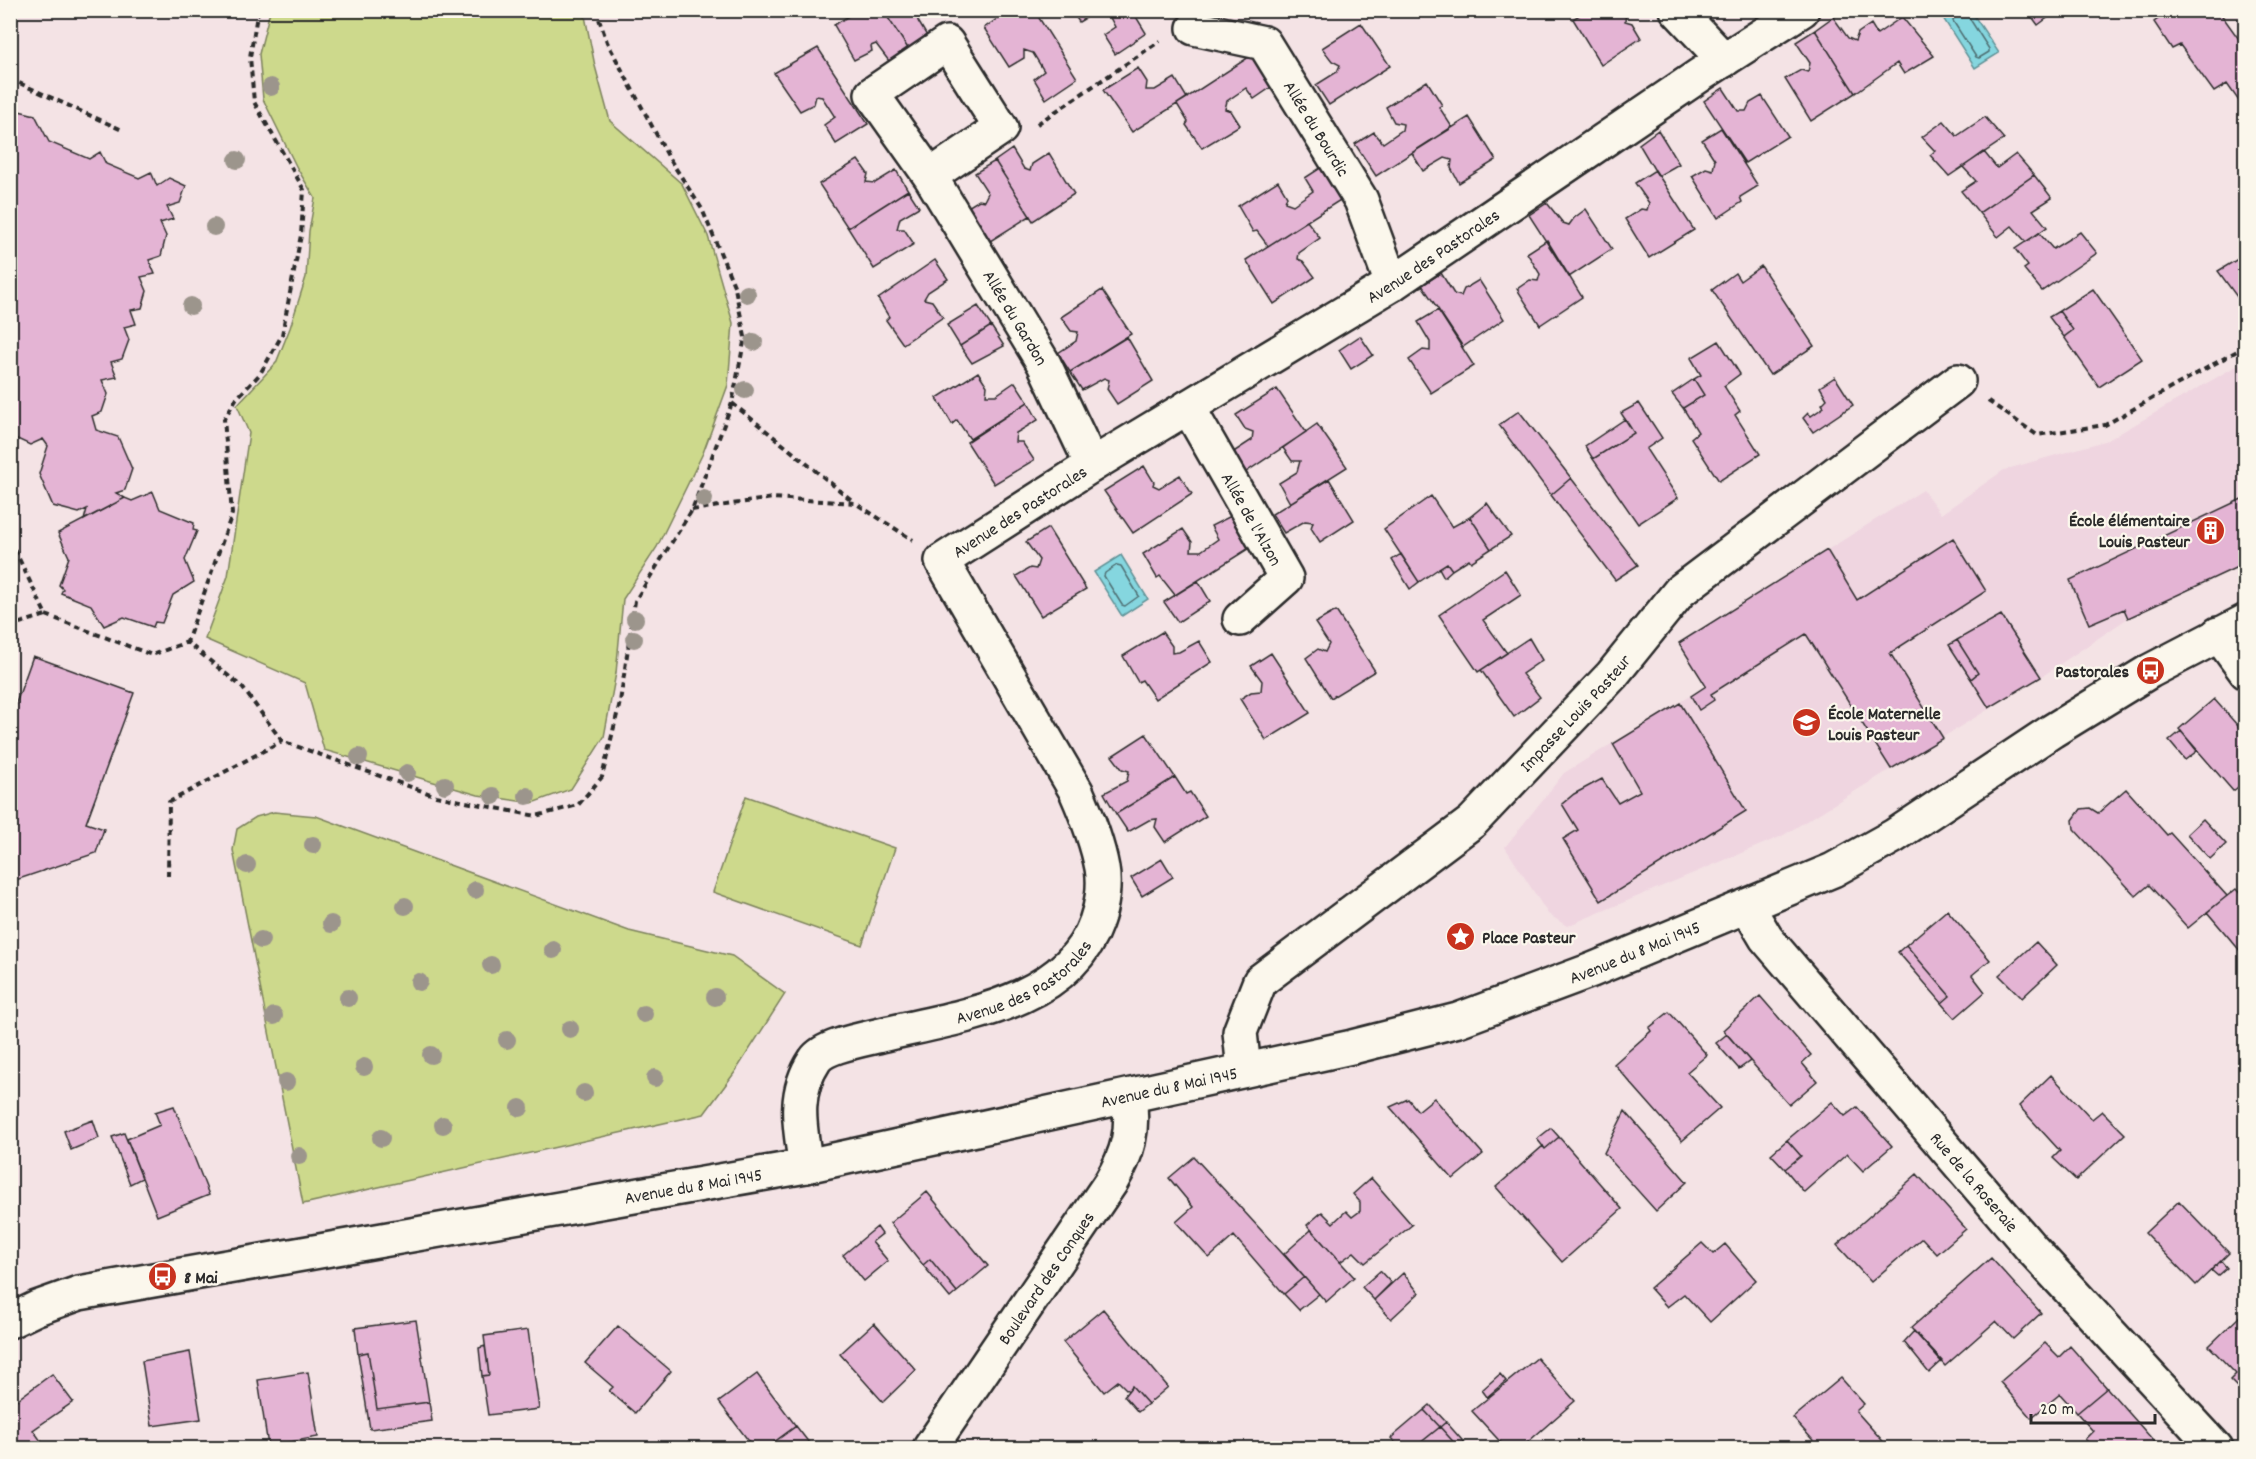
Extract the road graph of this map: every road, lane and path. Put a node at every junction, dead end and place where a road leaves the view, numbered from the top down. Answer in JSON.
{"nodes":[{"id":1,"x":260,"y":10,"type":"edge"},
{"id":2,"x":596,"y":10,"type":"edge"},
{"id":3,"x":1677,"y":10,"type":"edge"},
{"id":4,"x":1802,"y":10,"type":"edge"},
{"id":5,"x":1194,"y":28,"type":"joint"},
{"id":6,"x":1724,"y":60,"type":"junction"},
{"id":7,"x":10,"y":86,"type":"edge"},
{"id":8,"x":1001,"y":128,"type":"junction"},
{"id":9,"x":122,"y":130,"type":"dead end"},
{"id":10,"x":930,"y":176,"type":"junction"},
{"id":11,"x":1392,"y":284,"type":"junction"},
{"id":12,"x":2246,"y":346,"type":"edge"},
{"id":13,"x":1958,"y":381,"type":"joint"},
{"id":14,"x":732,"y":403,"type":"junction"},
{"id":15,"x":1188,"y":407,"type":"junction"},
{"id":16,"x":1092,"y":465,"type":"junction"},
{"id":17,"x":855,"y":503,"type":"junction"},
{"id":18,"x":692,"y":510,"type":"junction"},
{"id":19,"x":10,"y":540,"type":"edge"},
{"id":20,"x":942,"y":561,"type":"junction"},
{"id":21,"x":46,"y":615,"type":"junction"},
{"id":22,"x":1240,"y":619,"type":"dead end"},
{"id":23,"x":10,"y":626,"type":"edge"},
{"id":24,"x":2231,"y":628,"type":"edge"},
{"id":25,"x":187,"y":642,"type":"junction"},
{"id":26,"x":2246,"y":672,"type":"edge"},
{"id":27,"x":282,"y":741,"type":"junction"},
{"id":28,"x":168,"y":876,"type":"dead end"},
{"id":29,"x":1747,"y":906,"type":"junction"},
{"id":30,"x":1244,"y":1070,"type":"junction"},
{"id":31,"x":1129,"y":1097,"type":"junction"},
{"id":32,"x":806,"y":1166,"type":"junction"},
{"id":33,"x":10,"y":1321,"type":"edge"},
{"id":34,"x":930,"y":1449,"type":"edge"},
{"id":35,"x":2216,"y":1449,"type":"edge"}],
"edges":[{"from":1,"to":25,"type":"path"},
{"from":2,"to":14,"type":"path"},
{"from":3,"to":6,"type":"street"},
{"from":4,"to":6,"type":"street","name":"Avenue des Pastorales"},
{"from":5,"to":8,"type":"path"},
{"from":5,"to":11,"type":"street","name":"Allée du Bourdic"},
{"from":6,"to":11,"type":"street","name":"Avenue des Pastorales"},
{"from":7,"to":9,"type":"path"},
{"from":8,"to":10,"type":"street"},
{"from":8,"to":10,"type":"street","name":"Allée du Gardon"},
{"from":10,"to":16,"type":"street","name":"Allée du Gardon"},
{"from":11,"to":15,"type":"street","name":"Avenue des Pastorales"},
{"from":12,"to":13,"type":"path"},
{"from":13,"to":30,"type":"street","name":"Impasse Louis Pasteur"},
{"from":14,"to":17,"type":"path"},
{"from":14,"to":18,"type":"path"},
{"from":15,"to":16,"type":"street","name":"Avenue des Pastorales"},
{"from":15,"to":22,"type":"street","name":"Allée de l'Alzon"},
{"from":16,"to":20,"type":"street","name":"Avenue des Pastorales"},
{"from":17,"to":18,"type":"path"},
{"from":17,"to":20,"type":"path"},
{"from":18,"to":27,"type":"path"},
{"from":19,"to":21,"type":"path"},
{"from":20,"to":32,"type":"street","name":"Avenue des Pastorales"},
{"from":21,"to":23,"type":"path"},
{"from":21,"to":25,"type":"path"},
{"from":24,"to":26,"type":"street"},
{"from":24,"to":29,"type":"street","name":"Avenue du 8 Mai 1945"},
{"from":25,"to":27,"type":"path"},
{"from":27,"to":28,"type":"path"},
{"from":29,"to":30,"type":"street","name":"Avenue du 8 Mai 1945"},
{"from":29,"to":35,"type":"street","name":"Rue de la Roseraie"},
{"from":30,"to":31,"type":"street","name":"Avenue du 8 Mai 1945"},
{"from":31,"to":32,"type":"street","name":"Avenue du 8 Mai 1945"},
{"from":31,"to":34,"type":"street","name":"Boulevard des Conques"},
{"from":32,"to":33,"type":"street","name":"Avenue du 8 Mai 1945"}]}
